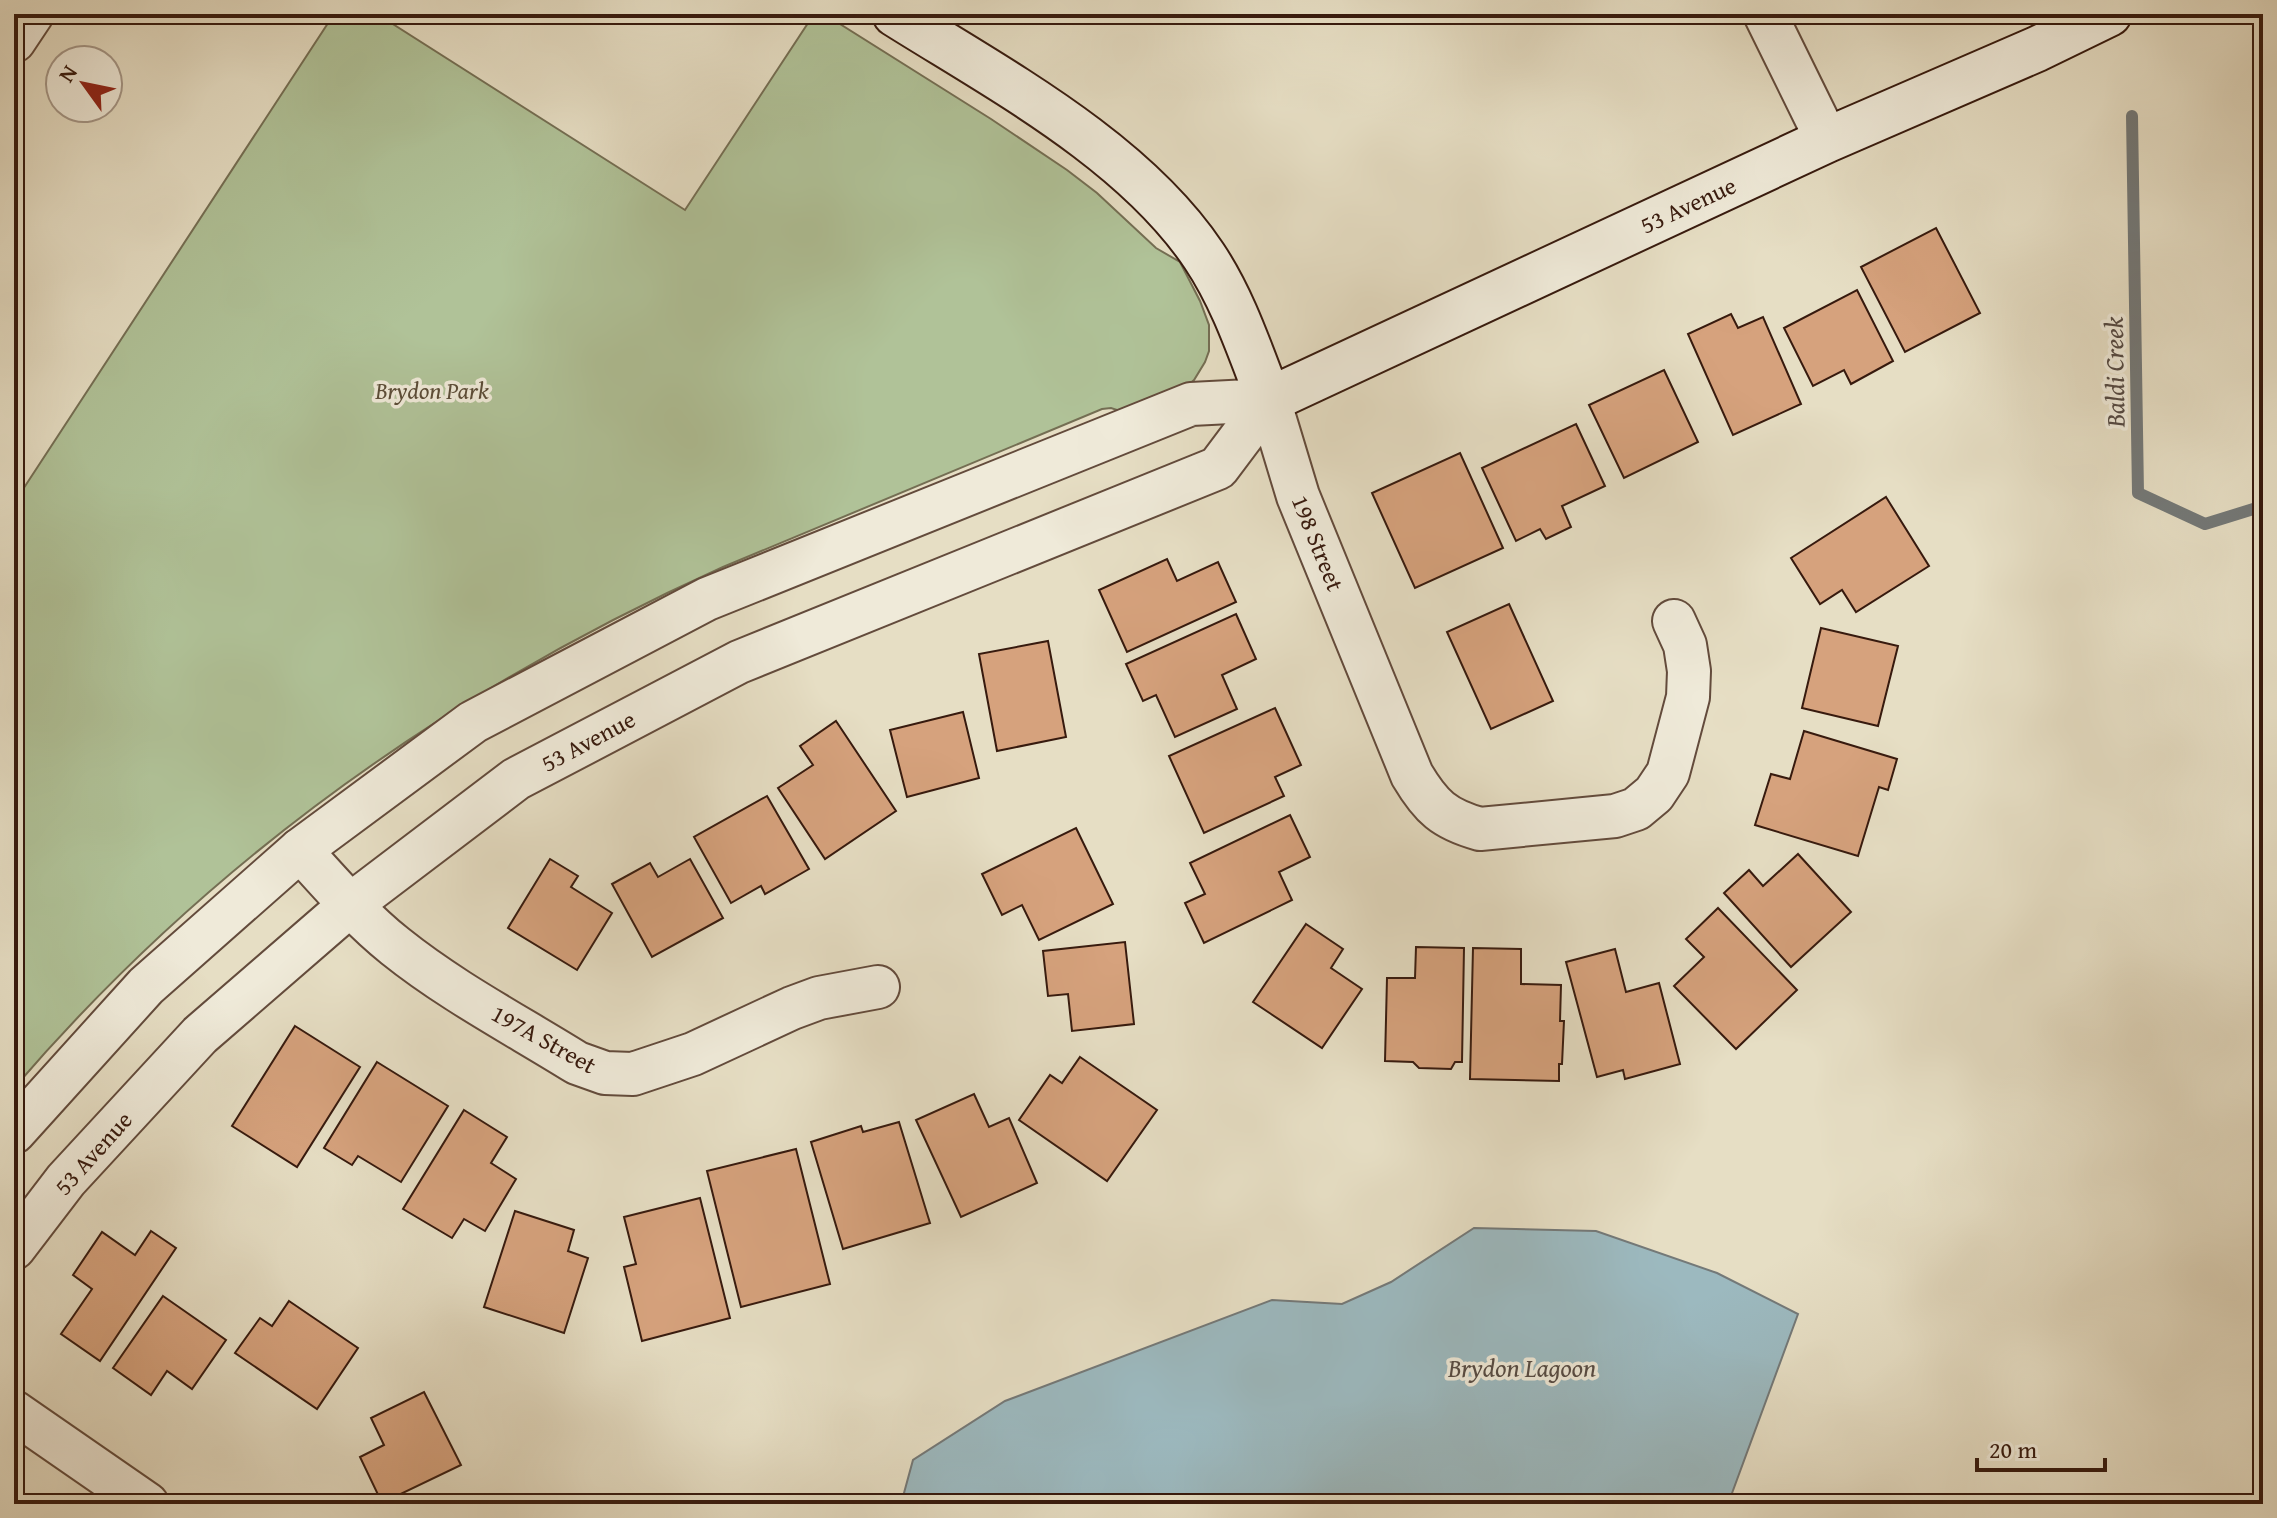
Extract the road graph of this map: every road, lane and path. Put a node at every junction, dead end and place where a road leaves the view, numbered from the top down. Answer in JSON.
{"nodes":[{"id":1,"x":32,"y":14,"type":"edge"},
{"id":2,"x":895,"y":14,"type":"edge"},
{"id":3,"x":1765,"y":14,"type":"edge"},
{"id":4,"x":2109,"y":14,"type":"edge"},
{"id":5,"x":14,"y":41,"type":"edge"},
{"id":6,"x":1827,"y":140,"type":"junction"},
{"id":7,"x":1269,"y":400,"type":"junction"},
{"id":8,"x":1674,"y":621,"type":"dead end"},
{"id":9,"x":300,"y":850,"type":"junction"},
{"id":10,"x":350,"y":905,"type":"junction"},
{"id":11,"x":878,"y":987,"type":"dead end"},
{"id":12,"x":14,"y":1132,"type":"edge"},
{"id":13,"x":14,"y":1248,"type":"edge"},
{"id":14,"x":14,"y":1412,"type":"edge"},
{"id":15,"x":147,"y":1504,"type":"edge"}],
"edges":[{"from":1,"to":5,"type":"street"},
{"from":2,"to":7,"type":"street","name":"198 Street"},
{"from":3,"to":6,"type":"street"},
{"from":4,"to":6,"type":"street","name":"53 Avenue"},
{"from":6,"to":7,"type":"street","name":"53 Avenue"},
{"from":7,"to":8,"type":"street","name":"198 Street"},
{"from":7,"to":9,"type":"street","name":"53 Avenue"},
{"from":7,"to":10,"type":"street","name":"53 Avenue"},
{"from":9,"to":10,"type":"street","name":"197A Street"},
{"from":9,"to":12,"type":"street","name":"53 Avenue"},
{"from":10,"to":11,"type":"street","name":"197A Street"},
{"from":10,"to":13,"type":"street","name":"53 Avenue"},
{"from":14,"to":15,"type":"street"}]}
